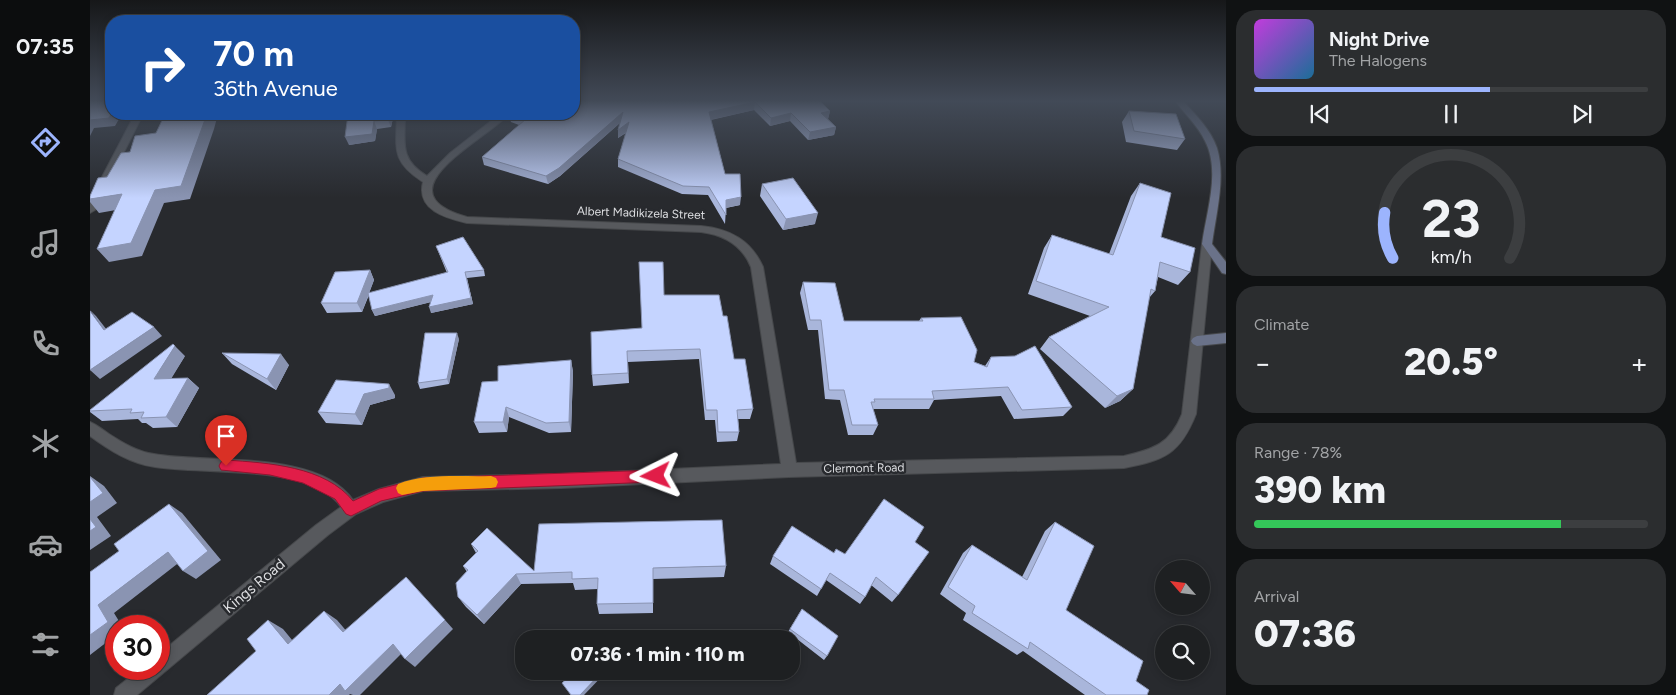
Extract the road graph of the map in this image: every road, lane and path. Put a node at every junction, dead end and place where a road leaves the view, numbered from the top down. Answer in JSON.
{"nodes":[{"id":1,"x":129,"y":133,"type":"edge"},
{"id":2,"x":402,"y":133,"type":"edge"},
{"id":3,"x":481,"y":133,"type":"edge"},
{"id":4,"x":1204,"y":133,"type":"edge"},
{"id":5,"x":428,"y":181,"type":"junction"},
{"id":6,"x":90,"y":210,"type":"edge"},
{"id":7,"x":1207,"y":244,"type":"junction"},
{"id":8,"x":1226,"y":270,"type":"edge"},
{"id":9,"x":1226,"y":338,"type":"edge"},
{"id":10,"x":1197,"y":341,"type":"junction"},
{"id":11,"x":90,"y":428,"type":"edge"},
{"id":12,"x":789,"y":470,"type":"junction"},
{"id":13,"x":351,"y":509,"type":"junction"},
{"id":14,"x":170,"y":656,"type":"edge"},
{"id":15,"x":141,"y":680,"type":"edge"},
{"id":16,"x":123,"y":695,"type":"edge"}],
"edges":[{"from":1,"to":6,"type":"street"},
{"from":2,"to":5,"type":"street"},
{"from":3,"to":5,"type":"street"},
{"from":4,"to":7,"type":"street","name":"Clermont Road"},
{"from":5,"to":12,"type":"street","name":"Albert Madikizela Street"},
{"from":7,"to":8,"type":"street"},
{"from":7,"to":10,"type":"street","name":"Clermont Road"},
{"from":9,"to":10,"type":"street"},
{"from":10,"to":12,"type":"street","name":"Clermont Road"},
{"from":11,"to":13,"type":"street"},
{"from":12,"to":13,"type":"street","name":"Clermont Road"},
{"from":13,"to":14,"type":"street","name":"Kings Road"},
{"from":15,"to":16,"type":"street"}]}
